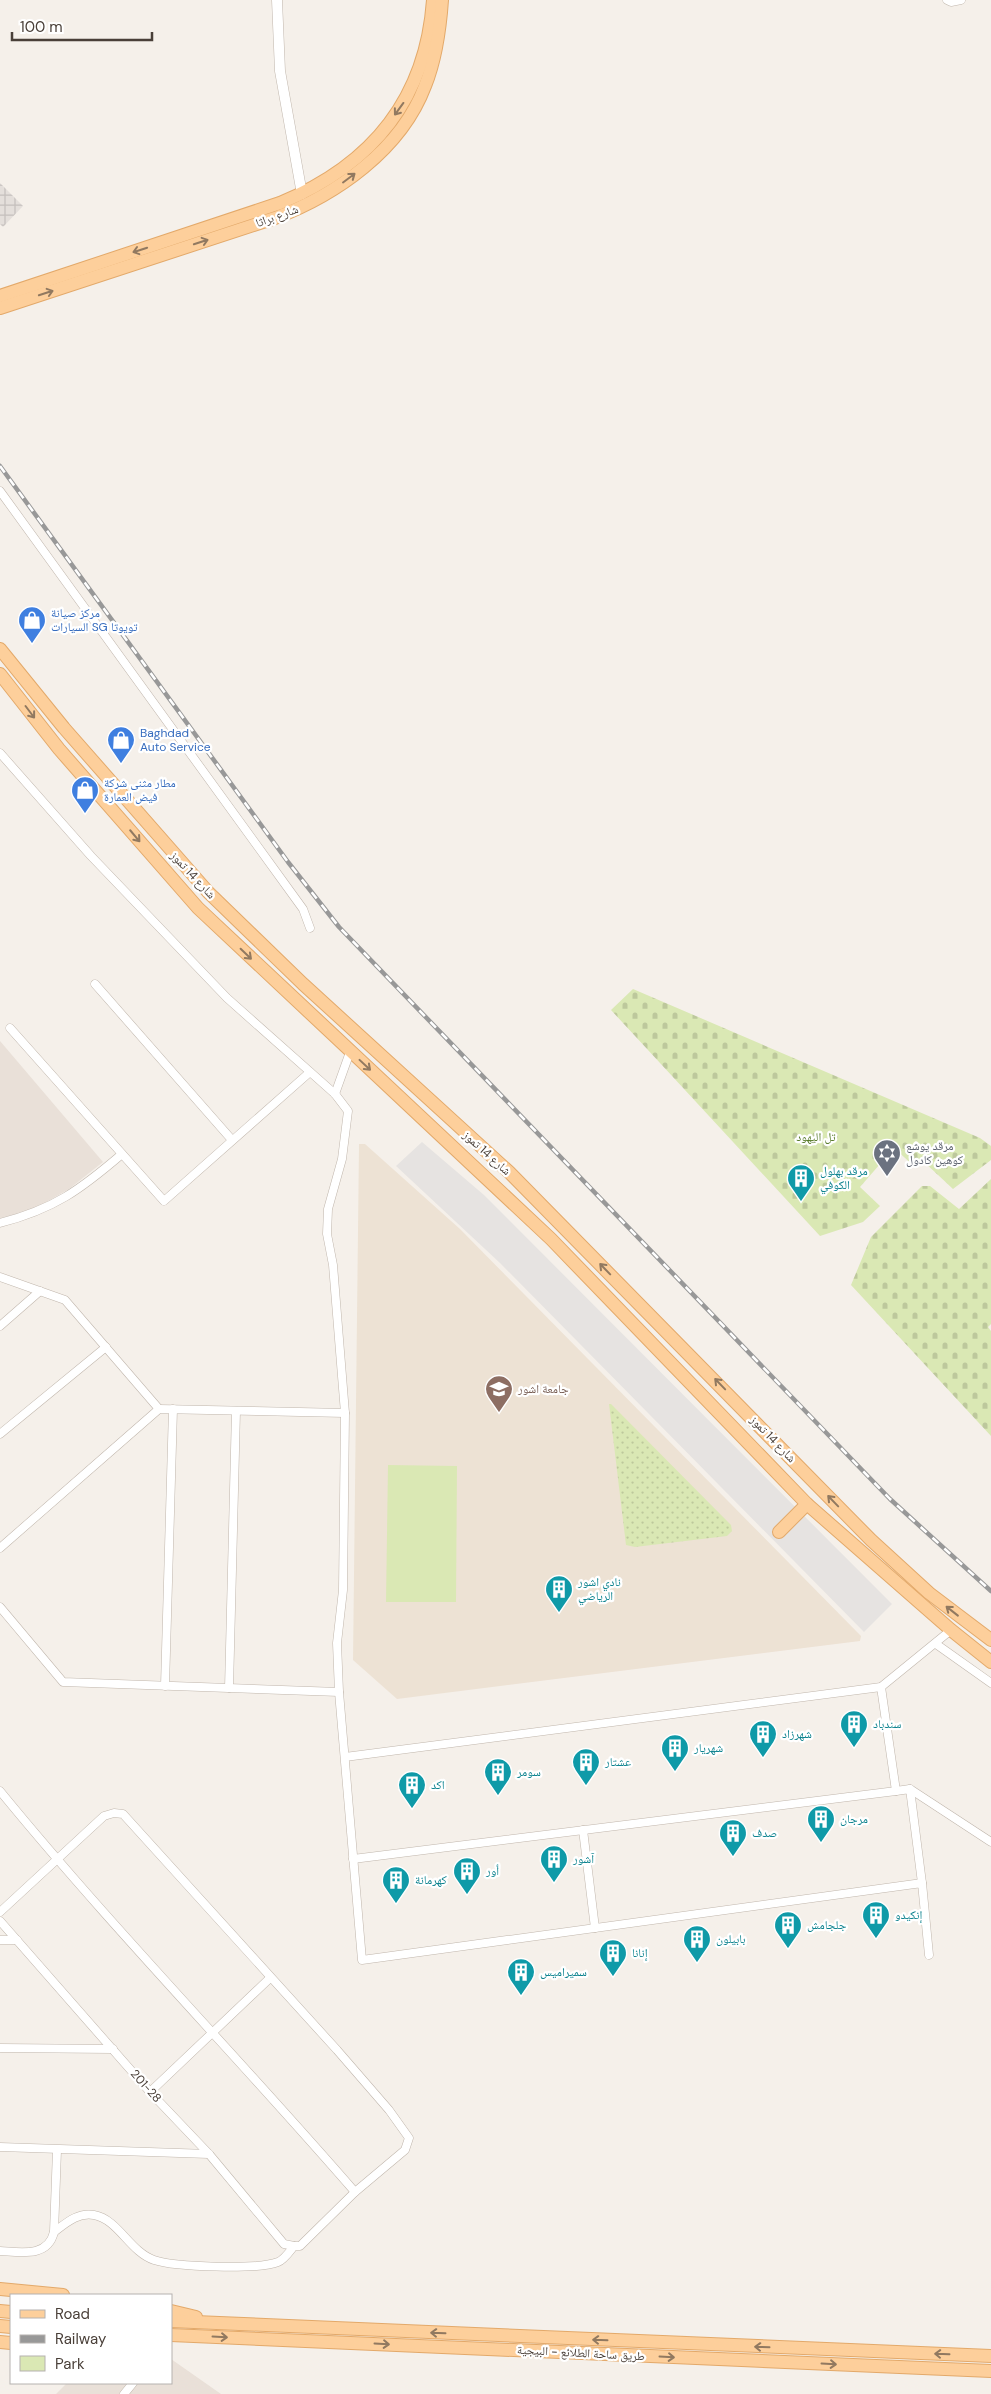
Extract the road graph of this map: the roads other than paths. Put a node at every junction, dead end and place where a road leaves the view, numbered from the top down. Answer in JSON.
{"nodes":[{"id":1,"x":277,"y":0,"type":"edge"},
{"id":2,"x":433,"y":0,"type":"edge"},
{"id":3,"x":442,"y":0,"type":"edge"},
{"id":4,"x":947,"y":0,"type":"edge"},
{"id":5,"x":962,"y":0,"type":"edge"},
{"id":6,"x":302,"y":194,"type":"junction"},
{"id":7,"x":0,"y":296,"type":"edge"},
{"id":8,"x":0,"y":308,"type":"edge"},
{"id":9,"x":0,"y":491,"type":"edge"},
{"id":10,"x":0,"y":649,"type":"edge"},
{"id":11,"x":0,"y":674,"type":"edge"},
{"id":12,"x":0,"y":753,"type":"edge"},
{"id":13,"x":310,"y":928,"type":"dead end"},
{"id":14,"x":95,"y":984,"type":"dead end"},
{"id":15,"x":10,"y":1028,"type":"dead end"},
{"id":16,"x":350,"y":1052,"type":"junction"},
{"id":17,"x":310,"y":1072,"type":"junction"},
{"id":18,"x":335,"y":1094,"type":"junction"},
{"id":19,"x":232,"y":1140,"type":"junction"},
{"id":20,"x":122,"y":1154,"type":"junction"},
{"id":21,"x":0,"y":1224,"type":"edge"},
{"id":22,"x":0,"y":1277,"type":"edge"},
{"id":23,"x":40,"y":1291,"type":"junction"},
{"id":24,"x":0,"y":1326,"type":"edge"},
{"id":25,"x":106,"y":1347,"type":"junction"},
{"id":26,"x":159,"y":1409,"type":"junction"},
{"id":27,"x":173,"y":1409,"type":"junction"},
{"id":28,"x":236,"y":1411,"type":"junction"},
{"id":29,"x":345,"y":1413,"type":"junction"},
{"id":30,"x":0,"y":1434,"type":"edge"},
{"id":31,"x":806,"y":1504,"type":"junction"},
{"id":32,"x":779,"y":1532,"type":"dead end"},
{"id":33,"x":0,"y":1548,"type":"edge"},
{"id":34,"x":0,"y":1608,"type":"edge"},
{"id":35,"x":951,"y":1630,"type":"junction"},
{"id":36,"x":991,"y":1640,"type":"edge"},
{"id":37,"x":936,"y":1644,"type":"junction"},
{"id":38,"x":991,"y":1662,"type":"edge"},
{"id":39,"x":991,"y":1682,"type":"edge"},
{"id":40,"x":165,"y":1686,"type":"junction"},
{"id":41,"x":881,"y":1687,"type":"junction"},
{"id":42,"x":229,"y":1688,"type":"junction"},
{"id":43,"x":339,"y":1692,"type":"junction"},
{"id":44,"x":345,"y":1757,"type":"junction"},
{"id":45,"x":910,"y":1789,"type":"junction"},
{"id":46,"x":896,"y":1791,"type":"junction"},
{"id":47,"x":0,"y":1792,"type":"edge"},
{"id":48,"x":583,"y":1830,"type":"junction"},
{"id":49,"x":991,"y":1842,"type":"edge"},
{"id":50,"x":353,"y":1859,"type":"junction"},
{"id":51,"x":57,"y":1861,"type":"junction"},
{"id":52,"x":922,"y":1883,"type":"junction"},
{"id":53,"x":0,"y":1912,"type":"edge"},
{"id":54,"x":0,"y":1920,"type":"edge"},
{"id":55,"x":594,"y":1928,"type":"junction"},
{"id":56,"x":0,"y":1940,"type":"edge"},
{"id":57,"x":17,"y":1940,"type":"junction"},
{"id":58,"x":929,"y":1955,"type":"dead end"},
{"id":59,"x":270,"y":1978,"type":"junction"},
{"id":60,"x":213,"y":2032,"type":"junction"},
{"id":61,"x":0,"y":2048,"type":"edge"},
{"id":62,"x":113,"y":2048,"type":"junction"},
{"id":63,"x":150,"y":2092,"type":"junction"},
{"id":64,"x":0,"y":2147,"type":"edge"},
{"id":65,"x":57,"y":2150,"type":"junction"},
{"id":66,"x":209,"y":2154,"type":"junction"},
{"id":67,"x":355,"y":2192,"type":"junction"},
{"id":68,"x":54,"y":2232,"type":"junction"},
{"id":69,"x":294,"y":2246,"type":"junction"},
{"id":70,"x":0,"y":2251,"type":"edge"},
{"id":71,"x":0,"y":2290,"type":"edge"},
{"id":72,"x":50,"y":2294,"type":"edge"},
{"id":73,"x":172,"y":2311,"type":"edge"},
{"id":74,"x":172,"y":2321,"type":"edge"},
{"id":75,"x":237,"y":2325,"type":"junction"},
{"id":76,"x":172,"y":2335,"type":"edge"},
{"id":77,"x":991,"y":2356,"type":"edge"},
{"id":78,"x":991,"y":2371,"type":"edge"},
{"id":79,"x":132,"y":2384,"type":"edge"},
{"id":80,"x":124,"y":2394,"type":"edge"}],
"edges":[{"from":1,"to":6,"type":"street"},
{"from":2,"to":6,"type":"main road","name":"شارع براثا","one_way":true},
{"from":8,"to":3,"type":"main road","name":"شارع براثا","one_way":true},
{"from":4,"to":5,"type":"street"},
{"from":6,"to":7,"type":"main road","name":"شارع براثا","one_way":true},
{"from":9,"to":13,"type":"street"},
{"from":36,"to":10,"type":"main road","name":"شارع 14 تموز","one_way":true},
{"from":11,"to":16,"type":"main road","name":"شارع 14 تموز","one_way":true},
{"from":12,"to":17,"type":"street"},
{"from":14,"to":19,"type":"street"},
{"from":15,"to":20,"type":"street"},
{"from":16,"to":18,"type":"street"},
{"from":16,"to":31,"type":"main road","name":"شارع 14 تموز","one_way":true},
{"from":17,"to":18,"type":"street"},
{"from":17,"to":19,"type":"street"},
{"from":18,"to":29,"type":"street"},
{"from":19,"to":20,"type":"street"},
{"from":20,"to":21,"type":"street"},
{"from":22,"to":23,"type":"street"},
{"from":23,"to":24,"type":"street"},
{"from":23,"to":25,"type":"street"},
{"from":25,"to":26,"type":"street"},
{"from":25,"to":30,"type":"street"},
{"from":26,"to":27,"type":"street"},
{"from":26,"to":33,"type":"street"},
{"from":27,"to":28,"type":"street"},
{"from":27,"to":40,"type":"street"},
{"from":28,"to":29,"type":"street"},
{"from":28,"to":42,"type":"street"},
{"from":29,"to":43,"type":"street"},
{"from":31,"to":32,"type":"main road"},
{"from":31,"to":35,"type":"main road","name":"شارع 14 تموز"},
{"from":34,"to":40,"type":"street"},
{"from":35,"to":37,"type":"street"},
{"from":35,"to":38,"type":"main road","name":"شارع 14 تموز"},
{"from":37,"to":39,"type":"street"},
{"from":37,"to":41,"type":"street"},
{"from":40,"to":42,"type":"street"},
{"from":41,"to":44,"type":"street"},
{"from":41,"to":46,"type":"street"},
{"from":42,"to":43,"type":"street"},
{"from":43,"to":44,"type":"street"},
{"from":44,"to":50,"type":"street"},
{"from":45,"to":46,"type":"street"},
{"from":45,"to":49,"type":"street"},
{"from":45,"to":52,"type":"street"},
{"from":46,"to":48,"type":"street"},
{"from":47,"to":51,"type":"street"},
{"from":48,"to":50,"type":"street"},
{"from":48,"to":55,"type":"street"},
{"from":50,"to":55,"type":"street"},
{"from":51,"to":53,"type":"street"},
{"from":51,"to":59,"type":"street"},
{"from":51,"to":60,"type":"street"},
{"from":52,"to":55,"type":"street"},
{"from":52,"to":58,"type":"street"},
{"from":54,"to":57,"type":"street","name":"201-28"},
{"from":56,"to":57,"type":"street"},
{"from":57,"to":62,"type":"street","name":"201-28"},
{"from":59,"to":60,"type":"street"},
{"from":59,"to":67,"type":"street"},
{"from":60,"to":63,"type":"street"},
{"from":60,"to":67,"type":"street"},
{"from":61,"to":62,"type":"street"},
{"from":62,"to":63,"type":"street","name":"201-28"},
{"from":63,"to":66,"type":"street","name":"201-28"},
{"from":64,"to":65,"type":"street"},
{"from":65,"to":66,"type":"street"},
{"from":65,"to":68,"type":"street"},
{"from":66,"to":69,"type":"street","name":"201-28"},
{"from":67,"to":69,"type":"street"},
{"from":68,"to":69,"type":"street"},
{"from":68,"to":70,"type":"street"},
{"from":71,"to":72,"type":"main road"},
{"from":73,"to":75,"type":"main road"},
{"from":74,"to":75,"type":"main road","name":"طريق ساحة الطلائع - البيجية"},
{"from":77,"to":75,"type":"main road","name":"طريق ساحة الطلائع - البيجية","one_way":true},
{"from":76,"to":78,"type":"main road","name":"طريق ساحة الطلائع - البيجية","one_way":true},
{"from":79,"to":80,"type":"street"}]}
